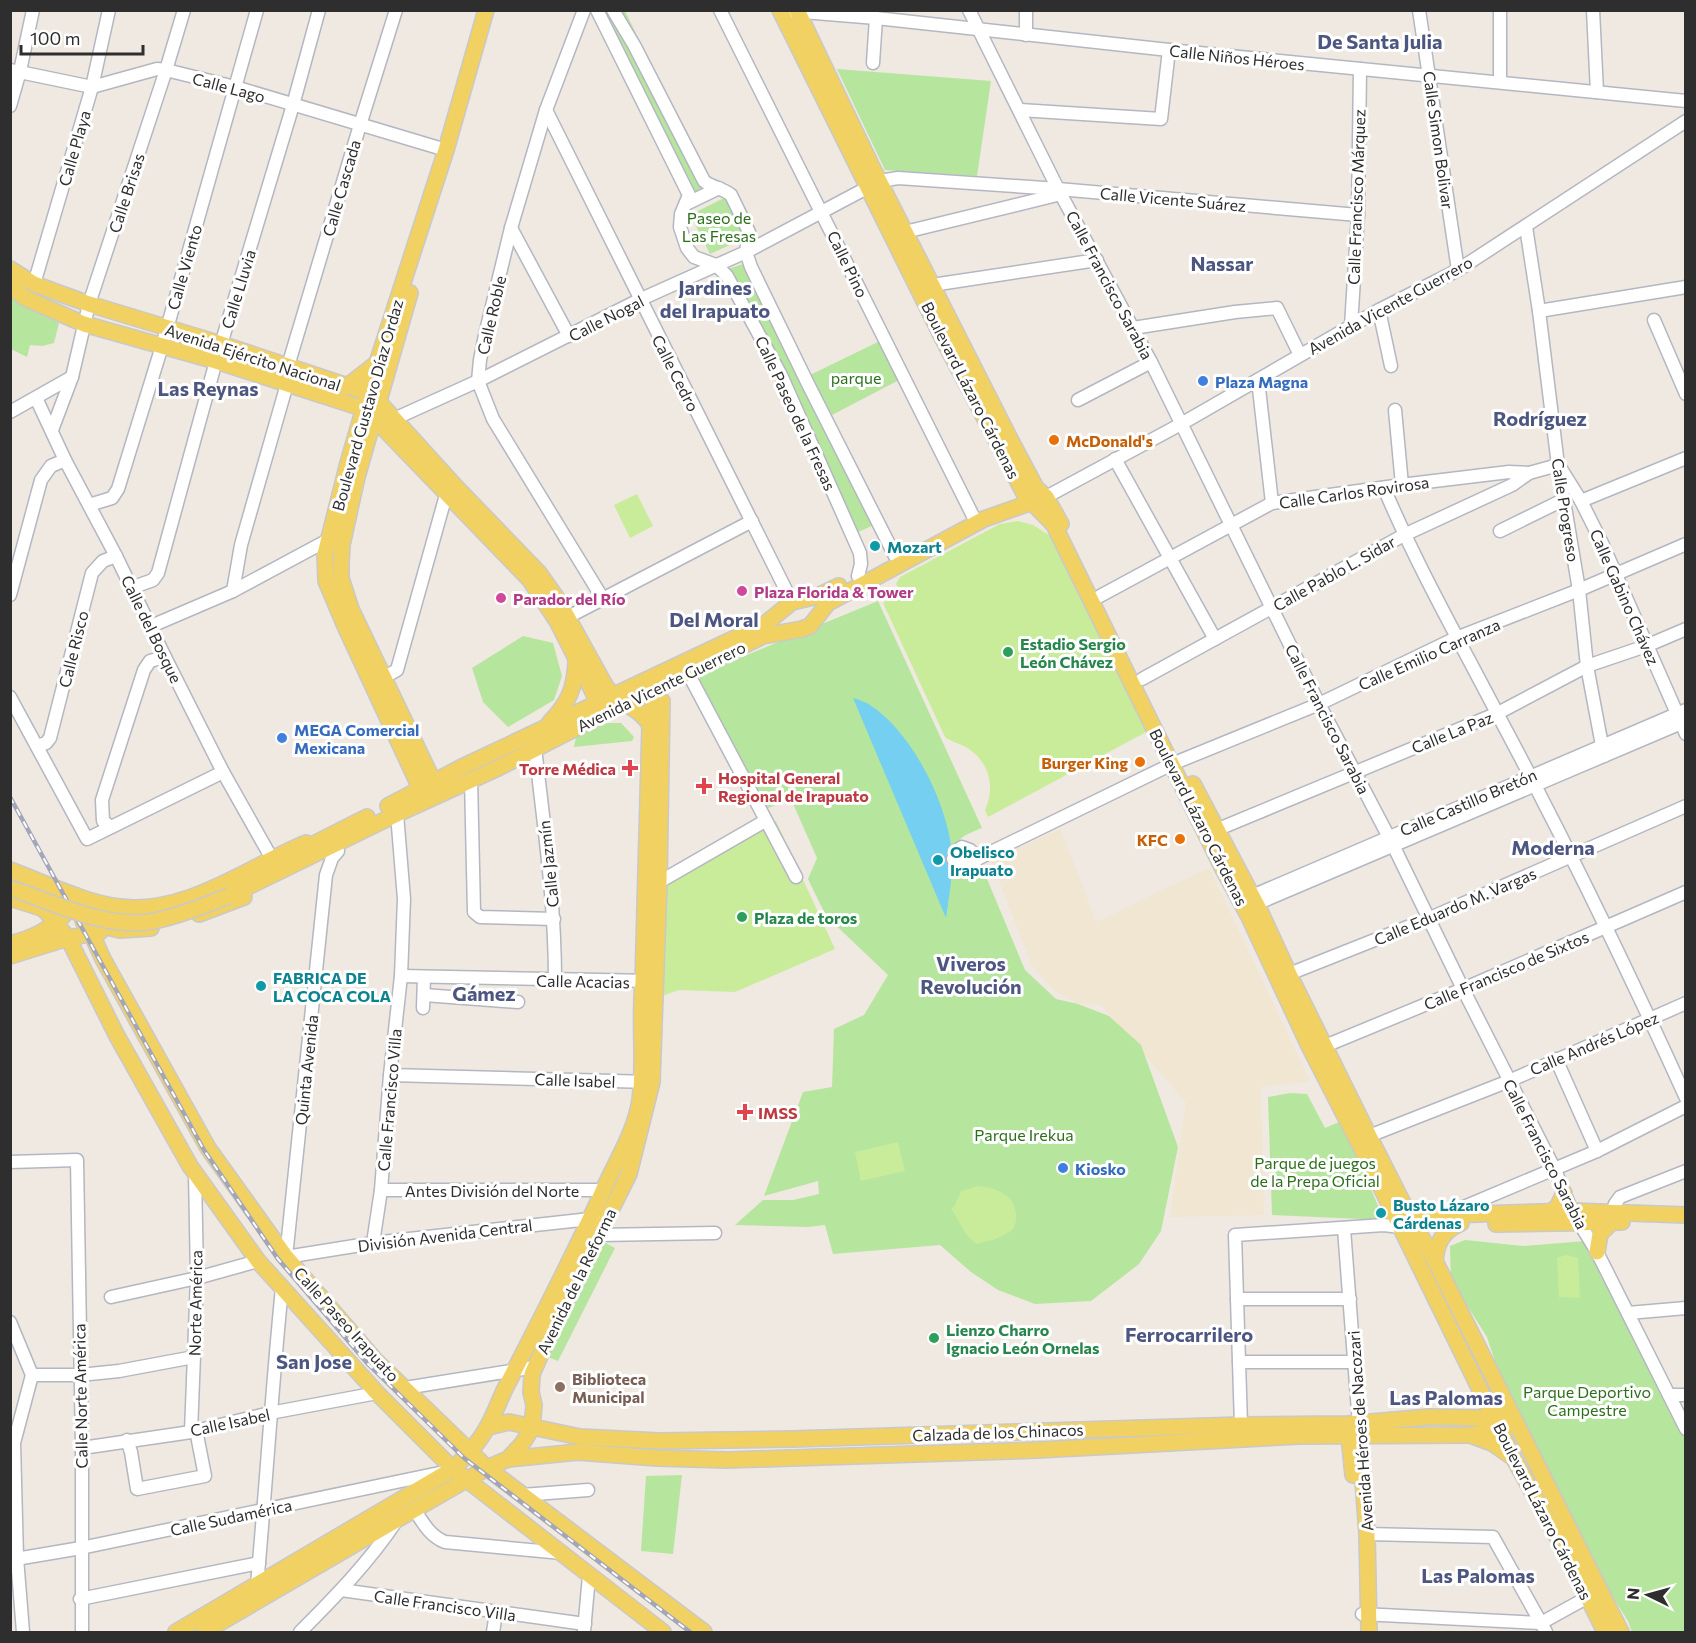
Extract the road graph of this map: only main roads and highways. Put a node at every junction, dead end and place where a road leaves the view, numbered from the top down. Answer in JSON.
{"nodes":[{"id":1,"x":486,"y":10,"type":"edge"},
{"id":2,"x":493,"y":10,"type":"edge"},
{"id":3,"x":780,"y":10,"type":"edge"},
{"id":4,"x":794,"y":11,"type":"edge"},
{"id":5,"x":874,"y":184,"type":"junction"},
{"id":6,"x":10,"y":269,"type":"edge"},
{"id":7,"x":10,"y":285,"type":"edge"},
{"id":8,"x":925,"y":287,"type":"junction"},
{"id":9,"x":377,"y":363,"type":"junction"},
{"id":10,"x":346,"y":387,"type":"junction"},
{"id":11,"x":371,"y":405,"type":"junction"},
{"id":12,"x":1035,"y":495,"type":"junction"},
{"id":13,"x":979,"y":519,"type":"junction"},
{"id":14,"x":1054,"y":525,"type":"junction"},
{"id":15,"x":808,"y":599,"type":"junction"},
{"id":16,"x":777,"y":613,"type":"junction"},
{"id":17,"x":815,"y":619,"type":"junction"},
{"id":18,"x":785,"y":633,"type":"junction"},
{"id":19,"x":576,"y":658,"type":"junction"},
{"id":20,"x":660,"y":682,"type":"junction"},
{"id":21,"x":612,"y":702,"type":"junction"},
{"id":22,"x":650,"y":724,"type":"junction"},
{"id":23,"x":543,"y":730,"type":"junction"},
{"id":24,"x":656,"y":749,"type":"junction"},
{"id":25,"x":1176,"y":762,"type":"junction"},
{"id":26,"x":428,"y":787,"type":"junction"},
{"id":27,"x":346,"y":838,"type":"junction"},
{"id":28,"x":10,"y":870,"type":"edge"},
{"id":29,"x":10,"y":879,"type":"edge"},
{"id":30,"x":51,"y":886,"type":"junction"},
{"id":31,"x":10,"y":888,"type":"edge"},
{"id":32,"x":227,"y":892,"type":"junction"},
{"id":33,"x":77,"y":896,"type":"junction"},
{"id":34,"x":10,"y":898,"type":"edge"},
{"id":35,"x":113,"y":905,"type":"junction"},
{"id":36,"x":44,"y":909,"type":"junction"},
{"id":37,"x":60,"y":919,"type":"junction"},
{"id":38,"x":88,"y":928,"type":"junction"},
{"id":39,"x":115,"y":929,"type":"junction"},
{"id":40,"x":32,"y":938,"type":"junction"},
{"id":41,"x":68,"y":938,"type":"junction"},
{"id":42,"x":10,"y":944,"type":"edge"},
{"id":43,"x":10,"y":956,"type":"edge"},
{"id":44,"x":103,"y":959,"type":"junction"},
{"id":45,"x":646,"y":1082,"type":"junction"},
{"id":46,"x":614,"y":1168,"type":"junction"},
{"id":47,"x":629,"y":1174,"type":"junction"},
{"id":48,"x":1564,"y":1193,"type":"road end"},
{"id":49,"x":1551,"y":1212,"type":"junction"},
{"id":50,"x":1686,"y":1215,"type":"edge"},
{"id":51,"x":1576,"y":1217,"type":"junction"},
{"id":52,"x":1612,"y":1217,"type":"junction"},
{"id":53,"x":1401,"y":1223,"type":"junction"},
{"id":54,"x":1461,"y":1223,"type":"junction"},
{"id":55,"x":1686,"y":1223,"type":"edge"},
{"id":56,"x":598,"y":1225,"type":"junction"},
{"id":57,"x":1597,"y":1252,"type":"road end"},
{"id":58,"x":1435,"y":1261,"type":"junction"},
{"id":59,"x":570,"y":1278,"type":"junction"},
{"id":60,"x":1483,"y":1394,"type":"junction"},
{"id":61,"x":534,"y":1405,"type":"junction"},
{"id":62,"x":1464,"y":1417,"type":"junction"},
{"id":63,"x":1513,"y":1417,"type":"junction"},
{"id":64,"x":1497,"y":1423,"type":"junction"},
{"id":65,"x":488,"y":1427,"type":"junction"},
{"id":66,"x":533,"y":1427,"type":"junction"},
{"id":67,"x":1354,"y":1430,"type":"junction"},
{"id":68,"x":562,"y":1434,"type":"junction"},
{"id":69,"x":1470,"y":1435,"type":"junction"},
{"id":70,"x":880,"y":1436,"type":"junction"},
{"id":71,"x":633,"y":1440,"type":"junction"},
{"id":72,"x":470,"y":1453,"type":"junction"},
{"id":73,"x":881,"y":1455,"type":"junction"},
{"id":74,"x":632,"y":1456,"type":"junction"},
{"id":75,"x":1513,"y":1457,"type":"junction"},
{"id":76,"x":508,"y":1459,"type":"junction"},
{"id":77,"x":487,"y":1468,"type":"junction"},
{"id":78,"x":452,"y":1469,"type":"junction"},
{"id":79,"x":468,"y":1480,"type":"junction"},
{"id":80,"x":509,"y":1485,"type":"junction"},
{"id":81,"x":1366,"y":1615,"type":"junction"},
{"id":82,"x":208,"y":1631,"type":"edge"},
{"id":83,"x":176,"y":1632,"type":"edge"},
{"id":84,"x":663,"y":1632,"type":"edge"},
{"id":85,"x":704,"y":1632,"type":"edge"},
{"id":86,"x":1363,"y":1632,"type":"edge"},
{"id":87,"x":1369,"y":1632,"type":"edge"},
{"id":88,"x":1605,"y":1632,"type":"edge"},
{"id":89,"x":1621,"y":1632,"type":"edge"}],
"edges":[{"from":1,"to":9,"type":"main road","name":"Boulevard Gustavo Díaz Ordaz"},
{"from":2,"to":11,"type":"main road","name":"Boulevard Gustavo Díaz Ordaz"},
{"from":3,"to":5,"type":"main road","name":"Boulevard Lázaro Cárdenas"},
{"from":4,"to":5,"type":"main road","name":"Boulevard Lázaro Cárdenas"},
{"from":5,"to":8,"type":"main road","name":"Boulevard Lázaro Cárdenas"},
{"from":5,"to":8,"type":"main road","name":"Boulevard Lázaro Cárdenas"},
{"from":6,"to":10,"type":"main road","name":"Avenida Ejército Nacional"},
{"from":7,"to":11,"type":"main road","name":"Avenida Ejército Nacional"},
{"from":8,"to":12,"type":"main road","name":"Boulevard Lázaro Cárdenas"},
{"from":9,"to":10,"type":"main road"},
{"from":9,"to":11,"type":"main road","name":"Boulevard Gustavo Díaz Ordaz"},
{"from":10,"to":11,"type":"main road","name":"Avenida Ejército Nacional"},
{"from":11,"to":19,"type":"main road","name":"Avenida Ejército Nacional"},
{"from":11,"to":21,"type":"main road"},
{"from":11,"to":26,"type":"main road","name":"Boulevard Gustavo Díaz Ordaz"},
{"from":11,"to":26,"type":"main road","name":"Boulevard Gustavo Díaz Ordaz"},
{"from":12,"to":13,"type":"main road","name":"Avenida Vicente Guerrero"},
{"from":12,"to":14,"type":"main road","name":"Boulevard Lázaro Cárdenas"},
{"from":12,"to":25,"type":"main road","name":"Boulevard Lázaro Cárdenas"},
{"from":13,"to":14,"type":"main road"},
{"from":13,"to":15,"type":"main road","name":"Avenida Vicente Guerrero"},
{"from":13,"to":17,"type":"main road","name":"Avenida Vicente Guerrero"},
{"from":14,"to":25,"type":"main road","name":"Boulevard Lázaro Cárdenas"},
{"from":15,"to":16,"type":"main road","name":"Avenida Vicente Guerrero"},
{"from":15,"to":17,"type":"main road"},
{"from":16,"to":18,"type":"main road"},
{"from":16,"to":20,"type":"main road","name":"Avenida Vicente Guerrero"},
{"from":17,"to":18,"type":"main road","name":"Avenida Vicente Guerrero"},
{"from":18,"to":20,"type":"main road","name":"Avenida Vicente Guerrero"},
{"from":19,"to":21,"type":"main road","name":"Avenida Ejército Nacional"},
{"from":19,"to":23,"type":"main road"},
{"from":20,"to":21,"type":"main road","name":"Avenida Vicente Guerrero"},
{"from":20,"to":22,"type":"main road","name":"Avenida de la Reforma"},
{"from":20,"to":24,"type":"main road","name":"Avenida de la Reforma"},
{"from":21,"to":22,"type":"main road"},
{"from":21,"to":23,"type":"main road","name":"Avenida Vicente Guerrero"},
{"from":21,"to":24,"type":"main road","name":"Avenida de la Reforma"},
{"from":21,"to":27,"type":"main road","name":"Avenida Vicente Guerrero"},
{"from":22,"to":24,"type":"main road","name":"Avenida de la Reforma"},
{"from":23,"to":26,"type":"main road","name":"Avenida Vicente Guerrero"},
{"from":24,"to":45,"type":"main road","name":"Avenida de la Reforma"},
{"from":25,"to":53,"type":"main road","name":"Boulevard Lázaro Cárdenas"},
{"from":25,"to":53,"type":"main road","name":"Boulevard Lázaro Cárdenas"},
{"from":26,"to":27,"type":"main road","name":"Avenida Vicente Guerrero"},
{"from":27,"to":32,"type":"main road","name":"Avenida Vicente Guerrero"},
{"from":27,"to":35,"type":"main road"},
{"from":27,"to":39,"type":"main road"},
{"from":28,"to":30,"type":"main road"},
{"from":29,"to":32,"type":"main road","name":"Avenida Vicente Guerrero"},
{"from":30,"to":33,"type":"main road"},
{"from":30,"to":36,"type":"main road"},
{"from":31,"to":32,"type":"main road","name":"Avenida Vicente Guerrero","bridge":true},
{"from":33,"to":35,"type":"main road"},
{"from":33,"to":37,"type":"main road"},
{"from":33,"to":38,"type":"main road","name":"Calle Paseo Irapuato"},
{"from":34,"to":36,"type":"main road"},
{"from":35,"to":39,"type":"main road"},
{"from":36,"to":37,"type":"main road"},
{"from":36,"to":40,"type":"main road"},
{"from":37,"to":38,"type":"main road"},
{"from":37,"to":40,"type":"main road"},
{"from":37,"to":41,"type":"main road","name":"Calle Paseo Irapuato"},
{"from":38,"to":39,"type":"main road"},
{"from":38,"to":41,"type":"main road"},
{"from":38,"to":44,"type":"main road","name":"Calle Paseo Irapuato"},
{"from":39,"to":44,"type":"main road"},
{"from":40,"to":42,"type":"main road"},
{"from":41,"to":43,"type":"main road"},
{"from":41,"to":78,"type":"main road","name":"Calle Paseo Irapuato"},
{"from":44,"to":72,"type":"main road","name":"Calle Paseo Irapuato"},
{"from":45,"to":46,"type":"main road","name":"Avenida de la Reforma"},
{"from":45,"to":47,"type":"main road","name":"Avenida de la Reforma"},
{"from":46,"to":47,"type":"main road"},
{"from":46,"to":56,"type":"main road","name":"Avenida de la Reforma"},
{"from":47,"to":56,"type":"main road","name":"Avenida de la Reforma"},
{"from":48,"to":49,"type":"main road"},
{"from":49,"to":51,"type":"main road"},
{"from":49,"to":53,"type":"main road"},
{"from":50,"to":52,"type":"main road"},
{"from":51,"to":52,"type":"main road"},
{"from":51,"to":54,"type":"main road"},
{"from":52,"to":55,"type":"main road"},
{"from":52,"to":57,"type":"main road"},
{"from":53,"to":54,"type":"main road"},
{"from":53,"to":58,"type":"main road","name":"Boulevard Lázaro Cárdenas"},
{"from":53,"to":60,"type":"main road","name":"Boulevard Lázaro Cárdenas"},
{"from":54,"to":58,"type":"main road"},
{"from":56,"to":59,"type":"main road","name":"Avenida de la Reforma"},
{"from":58,"to":63,"type":"main road","name":"Boulevard Lázaro Cárdenas"},
{"from":59,"to":61,"type":"main road","name":"Avenida de la Reforma"},
{"from":59,"to":65,"type":"main road","name":"Avenida de la Reforma"},
{"from":60,"to":62,"type":"main road"},
{"from":60,"to":64,"type":"main road","name":"Boulevard Lázaro Cárdenas"},
{"from":61,"to":66,"type":"main road","name":"Avenida de la Reforma"},
{"from":61,"to":68,"type":"main road"},
{"from":62,"to":64,"type":"main road","name":"Calzada de los Chinacos"},
{"from":62,"to":67,"type":"main road","name":"Calzada de los Chinacos"},
{"from":63,"to":64,"type":"main road","name":"Calzada de los Chinacos"},
{"from":63,"to":89,"type":"main road","name":"Boulevard Lázaro Cárdenas"},
{"from":64,"to":69,"type":"main road","name":"Calzada de los Chinacos"},
{"from":64,"to":75,"type":"main road","name":"Boulevard Lázaro Cárdenas"},
{"from":65,"to":66,"type":"main road","name":"Calzada de los Chinacos"},
{"from":65,"to":72,"type":"main road","name":"Avenida de la Reforma"},
{"from":66,"to":68,"type":"main road","name":"Calzada de los Chinacos"},
{"from":66,"to":76,"type":"main road"},
{"from":67,"to":69,"type":"main road","name":"Calzada de los Chinacos"},
{"from":67,"to":70,"type":"main road","name":"Calzada de los Chinacos"},
{"from":67,"to":73,"type":"main road","name":"Calzada de los Chinacos"},
{"from":67,"to":81,"type":"main road","name":"Avenida Héroes de Nacozari"},
{"from":67,"to":81,"type":"main road","name":"Avenida Héroes de Nacozari"},
{"from":68,"to":71,"type":"main road","name":"Calzada de los Chinacos"},
{"from":69,"to":75,"type":"main road"},
{"from":70,"to":71,"type":"main road","name":"Calzada de los Chinacos"},
{"from":70,"to":73,"type":"main road"},
{"from":71,"to":74,"type":"main road"},
{"from":72,"to":77,"type":"main road","name":"Calle Paseo Irapuato"},
{"from":72,"to":78,"type":"main road","name":"Avenida de la Reforma"},
{"from":73,"to":74,"type":"main road","name":"Calzada de los Chinacos"},
{"from":74,"to":76,"type":"main road","name":"Calzada de los Chinacos"},
{"from":75,"to":88,"type":"main road","name":"Boulevard Lázaro Cárdenas"},
{"from":76,"to":77,"type":"main road"},
{"from":76,"to":80,"type":"main road"},
{"from":77,"to":79,"type":"main road"},
{"from":77,"to":80,"type":"main road","name":"Calle Paseo Irapuato"},
{"from":78,"to":79,"type":"main road","name":"Calle Paseo Irapuato"},
{"from":78,"to":83,"type":"main road","name":"Avenida de la Reforma"},
{"from":79,"to":82,"type":"main road"},
{"from":79,"to":84,"type":"main road","name":"Calle Paseo Irapuato"},
{"from":80,"to":85,"type":"main road","name":"Calle Paseo Irapuato"},
{"from":81,"to":86,"type":"main road","name":"Avenida Héroes de Nacozari"},
{"from":81,"to":87,"type":"main road","name":"Avenida Héroes de Nacozari"}]}
